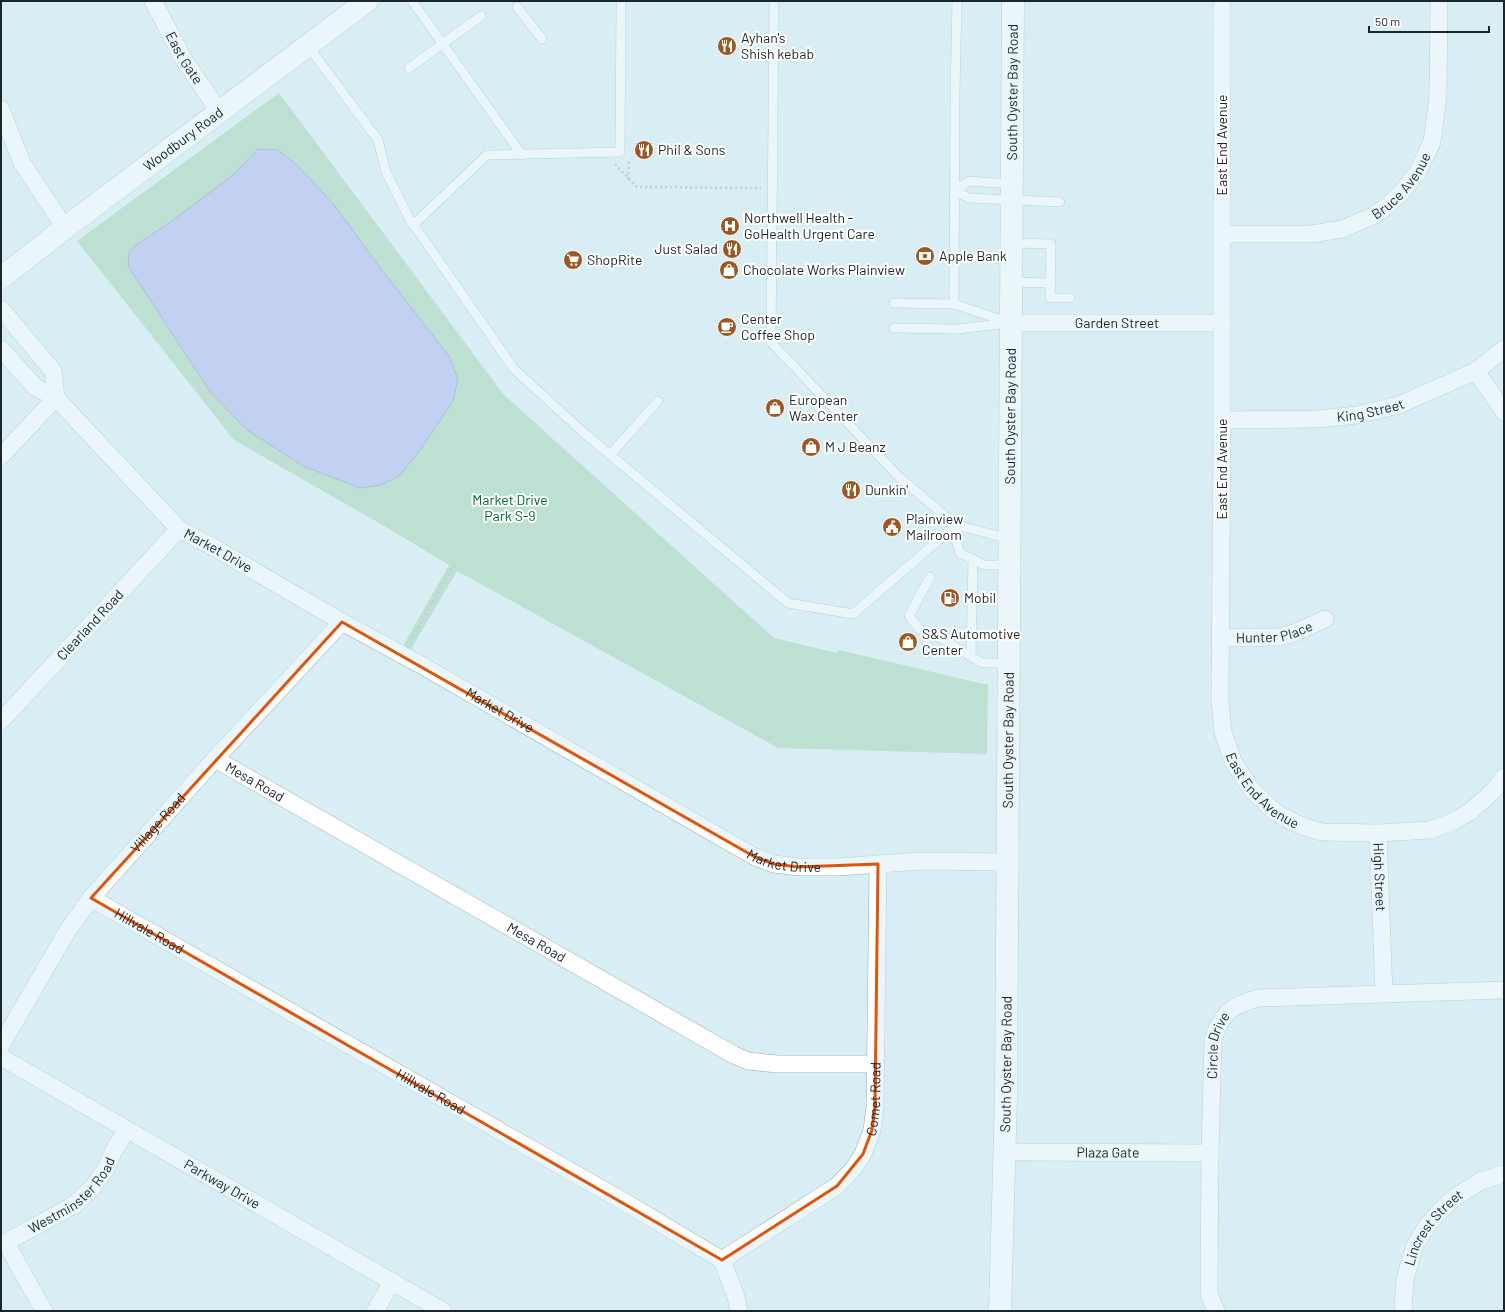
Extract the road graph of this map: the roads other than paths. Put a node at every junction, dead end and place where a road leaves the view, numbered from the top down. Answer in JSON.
{"nodes":[{"id":1,"x":154,"y":1,"type":"edge"},
{"id":2,"x":367,"y":1,"type":"edge"},
{"id":3,"x":412,"y":1,"type":"edge"},
{"id":4,"x":621,"y":1,"type":"edge"},
{"id":5,"x":774,"y":1,"type":"edge"},
{"id":6,"x":957,"y":1,"type":"edge"},
{"id":7,"x":1013,"y":1,"type":"edge"},
{"id":8,"x":1222,"y":1,"type":"edge"},
{"id":9,"x":1439,"y":1,"type":"edge"},
{"id":10,"x":517,"y":7,"type":"dead end"},
{"id":11,"x":481,"y":16,"type":"dead end"},
{"id":12,"x":542,"y":39,"type":"dead end"},
{"id":13,"x":442,"y":44,"type":"junction"},
{"id":14,"x":308,"y":45,"type":"junction"},
{"id":15,"x":409,"y":68,"type":"dead end"},
{"id":16,"x":1,"y":109,"type":"edge"},
{"id":17,"x":219,"y":111,"type":"junction"},
{"id":18,"x":522,"y":155,"type":"junction"},
{"id":19,"x":955,"y":191,"type":"junction"},
{"id":20,"x":1012,"y":192,"type":"junction"},
{"id":21,"x":1060,"y":202,"type":"dead end"},
{"id":22,"x":413,"y":225,"type":"junction"},
{"id":23,"x":65,"y":228,"type":"junction"},
{"id":24,"x":1222,"y":234,"type":"junction"},
{"id":25,"x":1012,"y":243,"type":"junction"},
{"id":26,"x":1,"y":278,"type":"edge"},
{"id":27,"x":1011,"y":282,"type":"junction"},
{"id":28,"x":1051,"y":283,"type":"junction"},
{"id":29,"x":1070,"y":298,"type":"dead end"},
{"id":30,"x":894,"y":303,"type":"dead end"},
{"id":31,"x":954,"y":304,"type":"junction"},
{"id":32,"x":1,"y":309,"type":"edge"},
{"id":33,"x":1011,"y":323,"type":"junction"},
{"id":34,"x":1222,"y":324,"type":"junction"},
{"id":35,"x":894,"y":328,"type":"dead end"},
{"id":36,"x":1,"y":349,"type":"edge"},
{"id":37,"x":1504,"y":349,"type":"edge"},
{"id":38,"x":1476,"y":370,"type":"junction"},
{"id":39,"x":56,"y":398,"type":"junction"},
{"id":40,"x":658,"y":401,"type":"dead end"},
{"id":41,"x":1504,"y":412,"type":"edge"},
{"id":42,"x":1222,"y":420,"type":"junction"},
{"id":43,"x":610,"y":455,"type":"junction"},
{"id":44,"x":1,"y":456,"type":"edge"},
{"id":45,"x":956,"y":525,"type":"junction"},
{"id":46,"x":179,"y":529,"type":"junction"},
{"id":47,"x":1010,"y":539,"type":"junction"},
{"id":48,"x":973,"y":559,"type":"junction"},
{"id":49,"x":1010,"y":565,"type":"junction"},
{"id":50,"x":930,"y":577,"type":"dead end"},
{"id":51,"x":1325,"y":620,"type":"dead end"},
{"id":52,"x":342,"y":622,"type":"junction"},
{"id":53,"x":1221,"y":638,"type":"junction"},
{"id":54,"x":971,"y":657,"type":"junction"},
{"id":55,"x":1009,"y":663,"type":"junction"},
{"id":56,"x":1,"y":721,"type":"edge"},
{"id":57,"x":215,"y":759,"type":"junction"},
{"id":58,"x":1504,"y":777,"type":"edge"},
{"id":59,"x":1378,"y":833,"type":"junction"},
{"id":60,"x":1008,"y":862,"type":"junction"},
{"id":61,"x":878,"y":864,"type":"junction"},
{"id":62,"x":91,"y":898,"type":"junction"},
{"id":63,"x":1504,"y":990,"type":"edge"},
{"id":64,"x":1384,"y":994,"type":"junction"},
{"id":65,"x":1,"y":1045,"type":"edge"},
{"id":66,"x":1,"y":1057,"type":"edge"},
{"id":67,"x":875,"y":1064,"type":"junction"},
{"id":68,"x":127,"y":1130,"type":"junction"},
{"id":69,"x":1006,"y":1152,"type":"junction"},
{"id":70,"x":1210,"y":1153,"type":"junction"},
{"id":71,"x":1504,"y":1174,"type":"edge"},
{"id":72,"x":3,"y":1244,"type":"edge"},
{"id":73,"x":722,"y":1260,"type":"junction"},
{"id":74,"x":392,"y":1282,"type":"junction"},
{"id":75,"x":44,"y":1311,"type":"edge"},
{"id":76,"x":375,"y":1311,"type":"edge"},
{"id":77,"x":443,"y":1311,"type":"edge"},
{"id":78,"x":739,"y":1311,"type":"edge"},
{"id":79,"x":1000,"y":1311,"type":"edge"},
{"id":80,"x":1216,"y":1311,"type":"edge"},
{"id":81,"x":1403,"y":1311,"type":"edge"}],
"edges":[{"from":1,"to":17,"type":"street","name":"East Gate"},
{"from":2,"to":14,"type":"main road","name":"Woodbury Road"},
{"from":3,"to":13,"type":"lane"},
{"from":4,"to":18,"type":"lane"},
{"from":5,"to":45,"type":"lane"},
{"from":6,"to":19,"type":"lane"},
{"from":7,"to":20,"type":"main road","name":"South Oyster Bay Road"},
{"from":8,"to":24,"type":"street","name":"East End Avenue"},
{"from":9,"to":24,"type":"street","name":"Bruce Avenue"},
{"from":10,"to":12,"type":"lane"},
{"from":11,"to":13,"type":"lane"},
{"from":13,"to":15,"type":"lane"},
{"from":13,"to":18,"type":"lane"},
{"from":14,"to":17,"type":"main road","name":"Woodbury Road"},
{"from":14,"to":22,"type":"lane"},
{"from":16,"to":23,"type":"street"},
{"from":17,"to":23,"type":"main road","name":"Woodbury Road"},
{"from":18,"to":22,"type":"lane"},
{"from":19,"to":20,"type":"lane"},
{"from":19,"to":20,"type":"lane"},
{"from":19,"to":31,"type":"lane"},
{"from":20,"to":21,"type":"lane"},
{"from":20,"to":25,"type":"main road","name":"South Oyster Bay Road"},
{"from":22,"to":43,"type":"lane"},
{"from":23,"to":26,"type":"main road","name":"Woodbury Road"},
{"from":24,"to":34,"type":"street","name":"East End Avenue"},
{"from":25,"to":27,"type":"main road","name":"South Oyster Bay Road"},
{"from":25,"to":28,"type":"lane"},
{"from":27,"to":28,"type":"lane"},
{"from":27,"to":33,"type":"main road","name":"South Oyster Bay Road"},
{"from":28,"to":29,"type":"lane"},
{"from":30,"to":31,"type":"lane"},
{"from":31,"to":33,"type":"lane"},
{"from":32,"to":39,"type":"street"},
{"from":33,"to":34,"type":"street","name":"Garden Street"},
{"from":33,"to":35,"type":"lane"},
{"from":33,"to":47,"type":"main road","name":"South Oyster Bay Road"},
{"from":34,"to":42,"type":"street","name":"East End Avenue"},
{"from":36,"to":39,"type":"street","name":"Market Drive"},
{"from":37,"to":38,"type":"street","name":"King Street"},
{"from":38,"to":41,"type":"street"},
{"from":38,"to":42,"type":"street","name":"King Street"},
{"from":39,"to":44,"type":"street"},
{"from":39,"to":46,"type":"street","name":"Market Drive"},
{"from":40,"to":43,"type":"lane"},
{"from":42,"to":53,"type":"street","name":"East End Avenue"},
{"from":43,"to":45,"type":"lane"},
{"from":45,"to":47,"type":"lane"},
{"from":45,"to":48,"type":"lane"},
{"from":46,"to":52,"type":"street","name":"Market Drive"},
{"from":46,"to":56,"type":"street","name":"Clearland Road"},
{"from":47,"to":49,"type":"main road","name":"South Oyster Bay Road"},
{"from":48,"to":49,"type":"lane"},
{"from":48,"to":54,"type":"lane"},
{"from":49,"to":55,"type":"main road","name":"South Oyster Bay Road"},
{"from":50,"to":54,"type":"lane"},
{"from":51,"to":53,"type":"street","name":"Hunter Place"},
{"from":52,"to":57,"type":"street","name":"Village Road"},
{"from":52,"to":61,"type":"street","name":"Market Drive"},
{"from":53,"to":59,"type":"street","name":"East End Avenue"},
{"from":54,"to":55,"type":"lane"},
{"from":55,"to":60,"type":"main road","name":"South Oyster Bay Road"},
{"from":57,"to":62,"type":"street","name":"Village Road"},
{"from":57,"to":67,"type":"street","name":"Mesa Road"},
{"from":58,"to":59,"type":"street","name":"High Street"},
{"from":59,"to":64,"type":"street","name":"High Street"},
{"from":60,"to":61,"type":"street","name":"Market Drive"},
{"from":60,"to":69,"type":"main road","name":"South Oyster Bay Road"},
{"from":61,"to":67,"type":"street","name":"Comet Road"},
{"from":62,"to":65,"type":"street","name":"Village Road"},
{"from":62,"to":73,"type":"street","name":"Hillvale Road"},
{"from":63,"to":64,"type":"street","name":"Circle Drive"},
{"from":64,"to":70,"type":"street","name":"Circle Drive"},
{"from":66,"to":68,"type":"street","name":"Parkway Drive"},
{"from":67,"to":73,"type":"street","name":"Comet Road"},
{"from":68,"to":72,"type":"street","name":"Westminster Road"},
{"from":68,"to":74,"type":"street","name":"Parkway Drive"},
{"from":69,"to":70,"type":"street","name":"Plaza Gate"},
{"from":69,"to":79,"type":"main road","name":"South Oyster Bay Road"},
{"from":70,"to":80,"type":"street","name":"Circle Drive"},
{"from":71,"to":81,"type":"street","name":"Lincrest Street"},
{"from":72,"to":75,"type":"street"},
{"from":73,"to":78,"type":"street"},
{"from":74,"to":76,"type":"street"},
{"from":74,"to":77,"type":"street","name":"Parkway Drive"}]}
